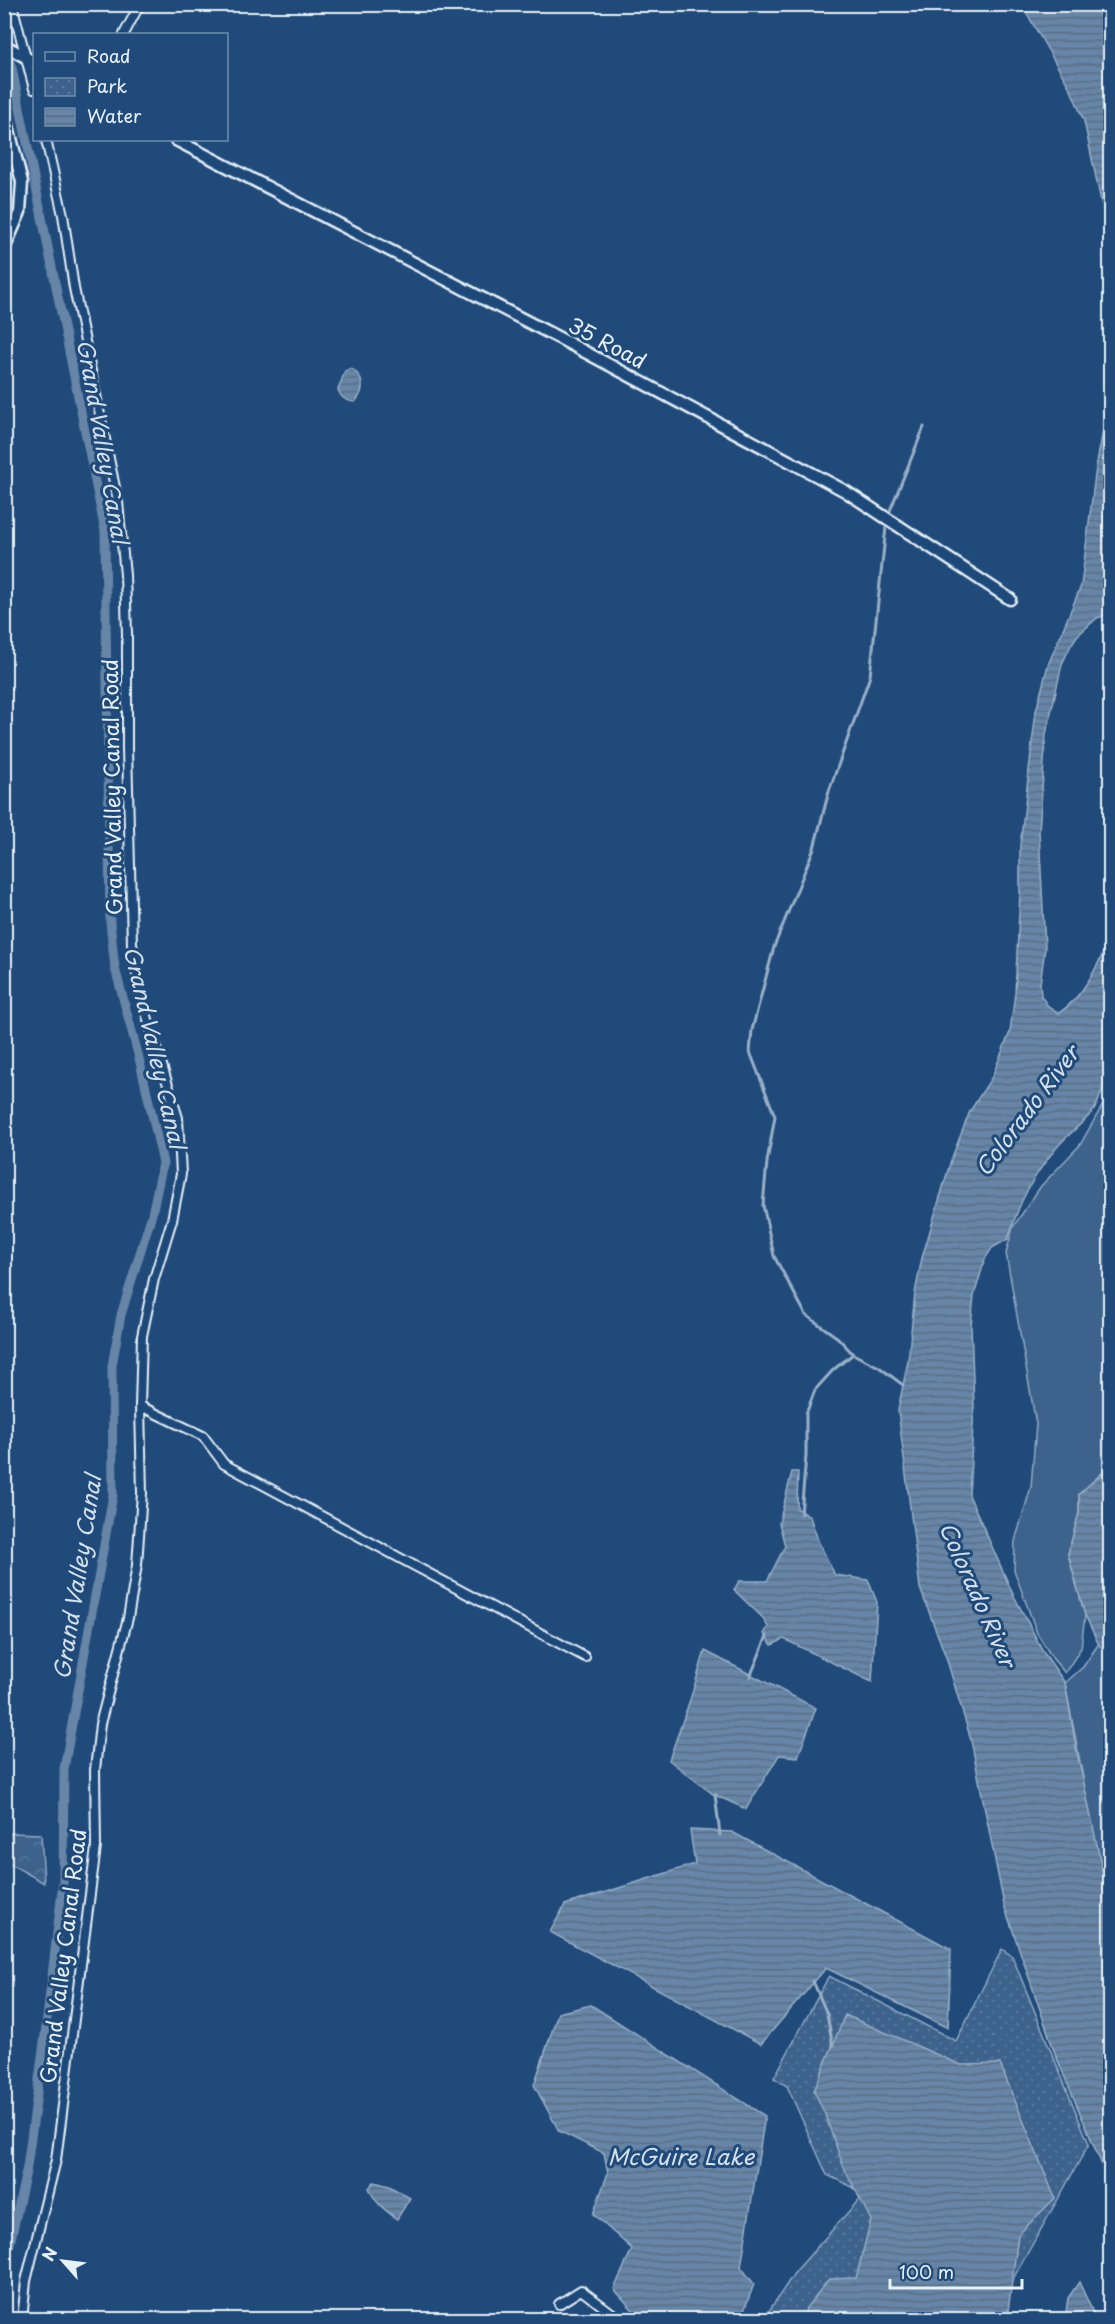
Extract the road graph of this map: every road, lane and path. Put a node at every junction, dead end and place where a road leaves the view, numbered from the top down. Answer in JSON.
{"nodes":[{"id":1,"x":12,"y":4,"type":"edge"},
{"id":2,"x":140,"y":4,"type":"edge"},
{"id":3,"x":125,"y":33,"type":"edge"},
{"id":4,"x":4,"y":45,"type":"edge"},
{"id":5,"x":26,"y":57,"type":"edge"},
{"id":6,"x":33,"y":85,"type":"edge"},
{"id":7,"x":4,"y":110,"type":"edge"},
{"id":8,"x":46,"y":141,"type":"edge"},
{"id":9,"x":178,"y":141,"type":"edge"},
{"id":10,"x":4,"y":249,"type":"edge"},
{"id":11,"x":1010,"y":599,"type":"dead end"},
{"id":12,"x":140,"y":1406,"type":"junction"},
{"id":13,"x":585,"y":1657,"type":"dead end"},
{"id":14,"x":559,"y":2304,"type":"dead end"},
{"id":15,"x":22,"y":2319,"type":"edge"},
{"id":16,"x":621,"y":2319,"type":"edge"}],
"edges":[{"from":1,"to":5,"type":"street"},
{"from":2,"to":3,"type":"street"},
{"from":4,"to":5,"type":"street"},
{"from":5,"to":6,"type":"street"},
{"from":7,"to":10,"type":"street"},
{"from":8,"to":12,"type":"street","name":"Grand Valley Canal Road"},
{"from":9,"to":11,"type":"street","name":"35 Road"},
{"from":12,"to":13,"type":"street"},
{"from":12,"to":15,"type":"street","name":"Grand Valley Canal Road"},
{"from":14,"to":16,"type":"street"}]}
